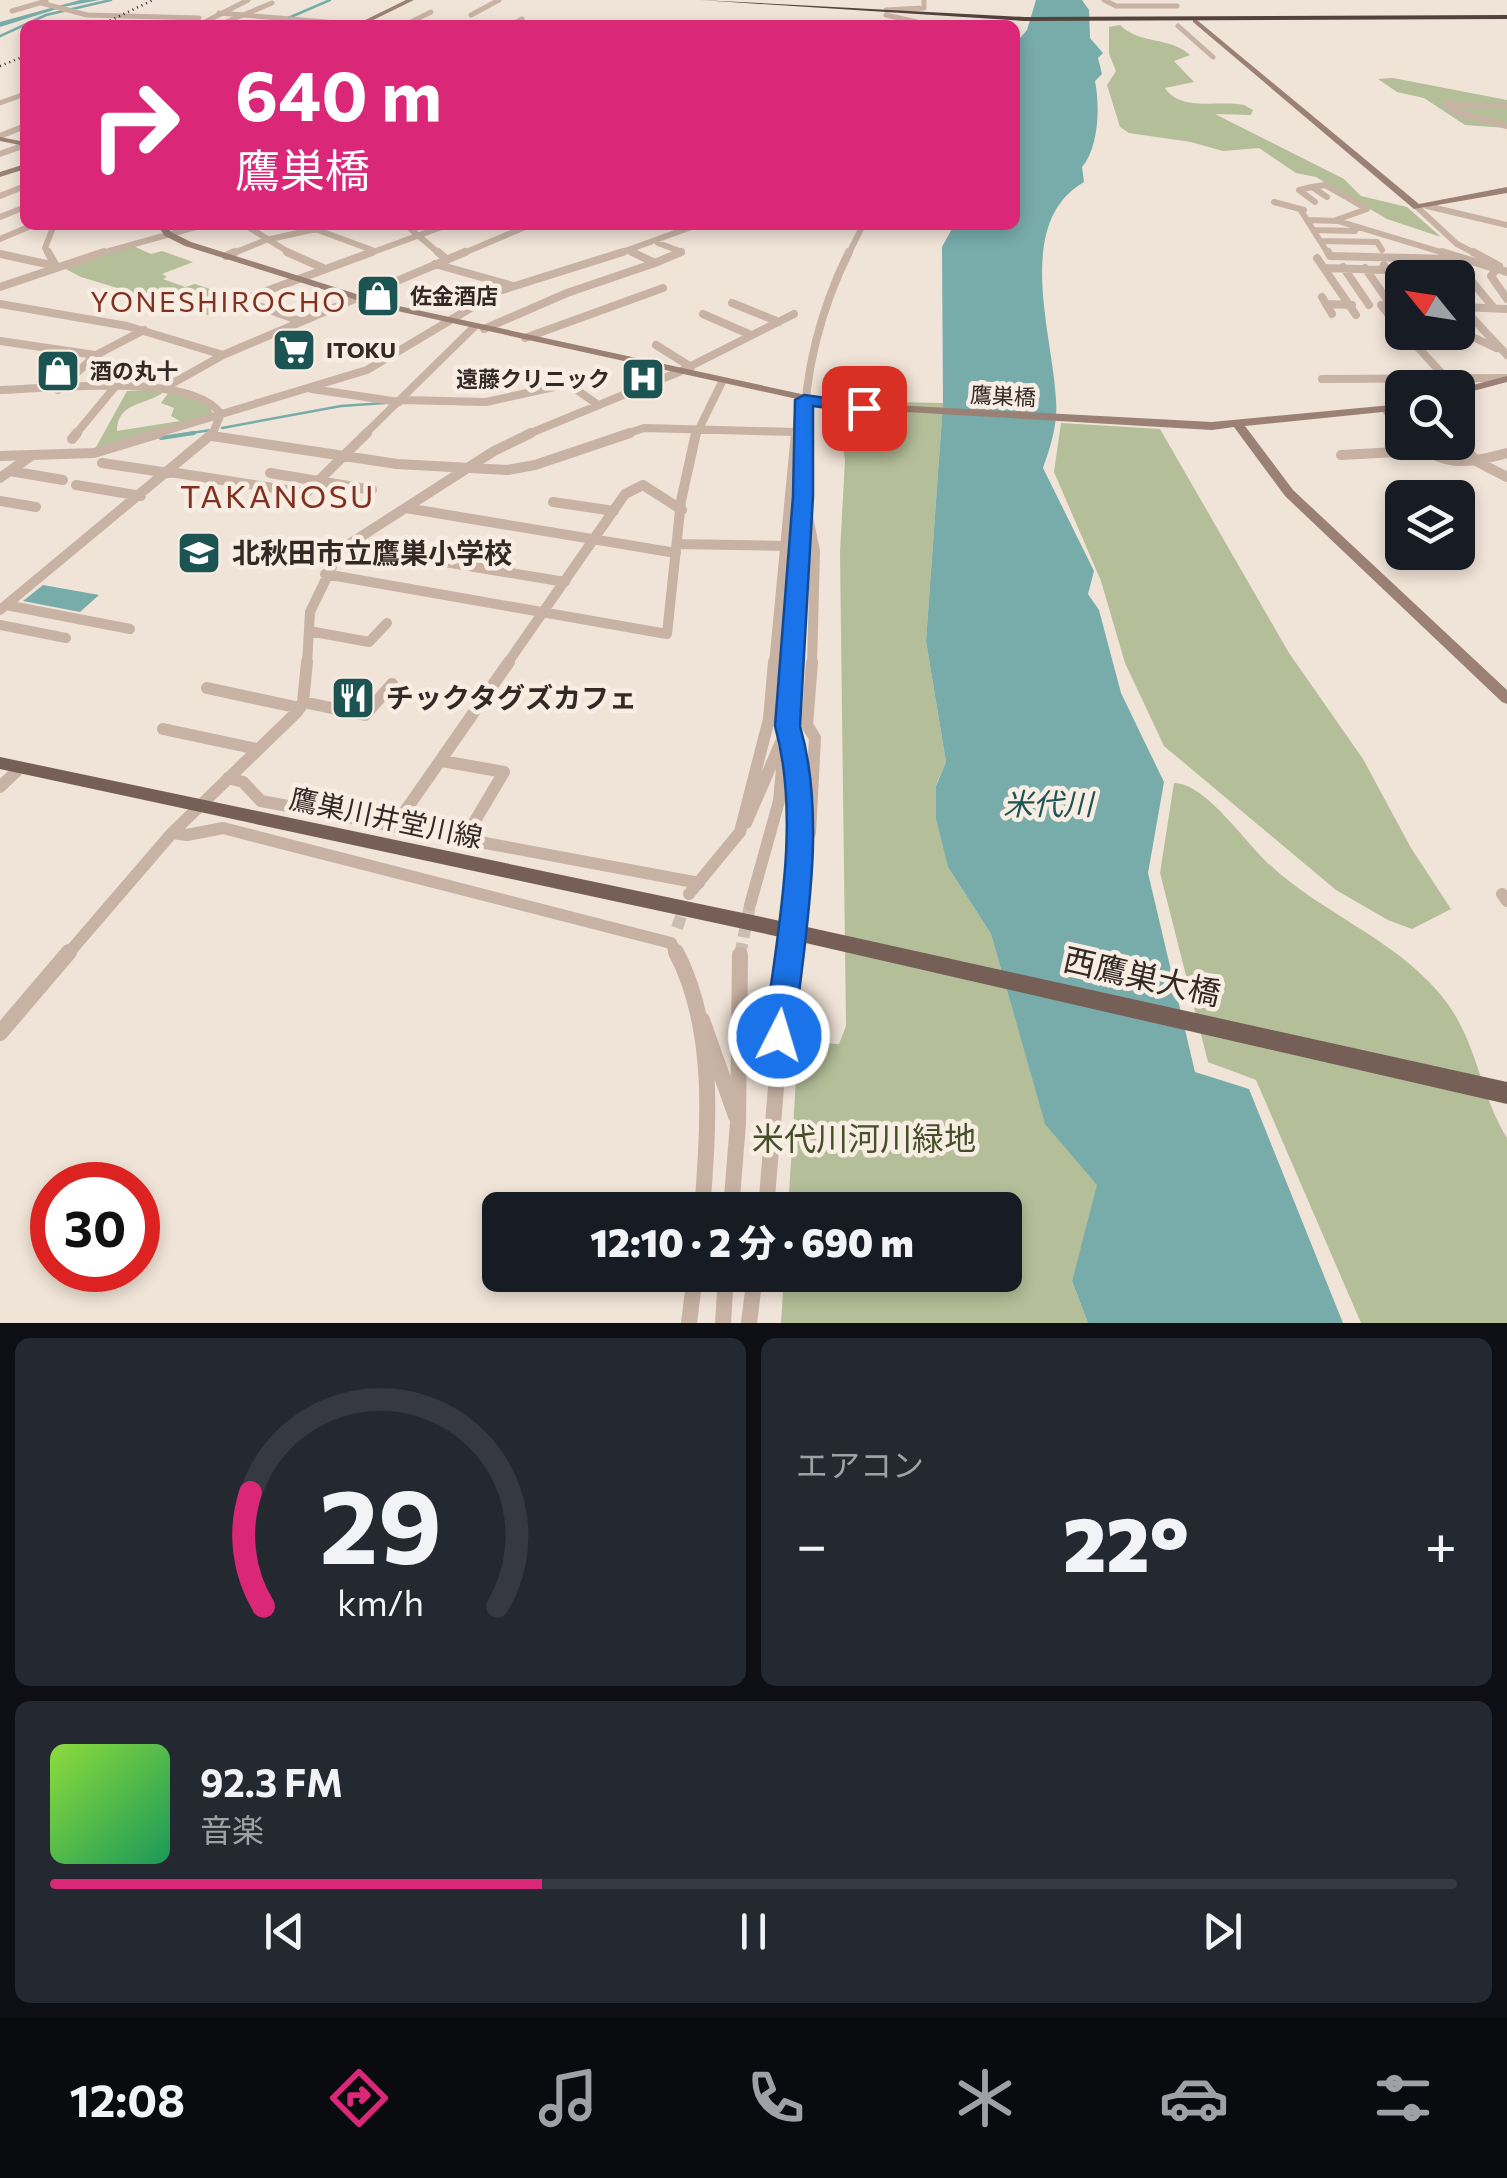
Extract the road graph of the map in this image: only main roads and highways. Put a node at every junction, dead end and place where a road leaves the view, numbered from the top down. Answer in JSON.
{"nodes":[{"id":1,"x":704,"y":0,"type":"edge"},
{"id":2,"x":1507,"y":17,"type":"edge"},
{"id":3,"x":10,"y":766,"type":"edge"},
{"id":4,"x":756,"y":915,"type":"joint"},
{"id":5,"x":1507,"y":1093,"type":"edge"}],
"edges":[{"from":1,"to":2,"type":"highway"},
{"from":3,"to":4,"type":"main road","name":"鷹巣川井堂川線"},
{"from":4,"to":5,"type":"main road","name":"西鷹巣大橋"}]}
